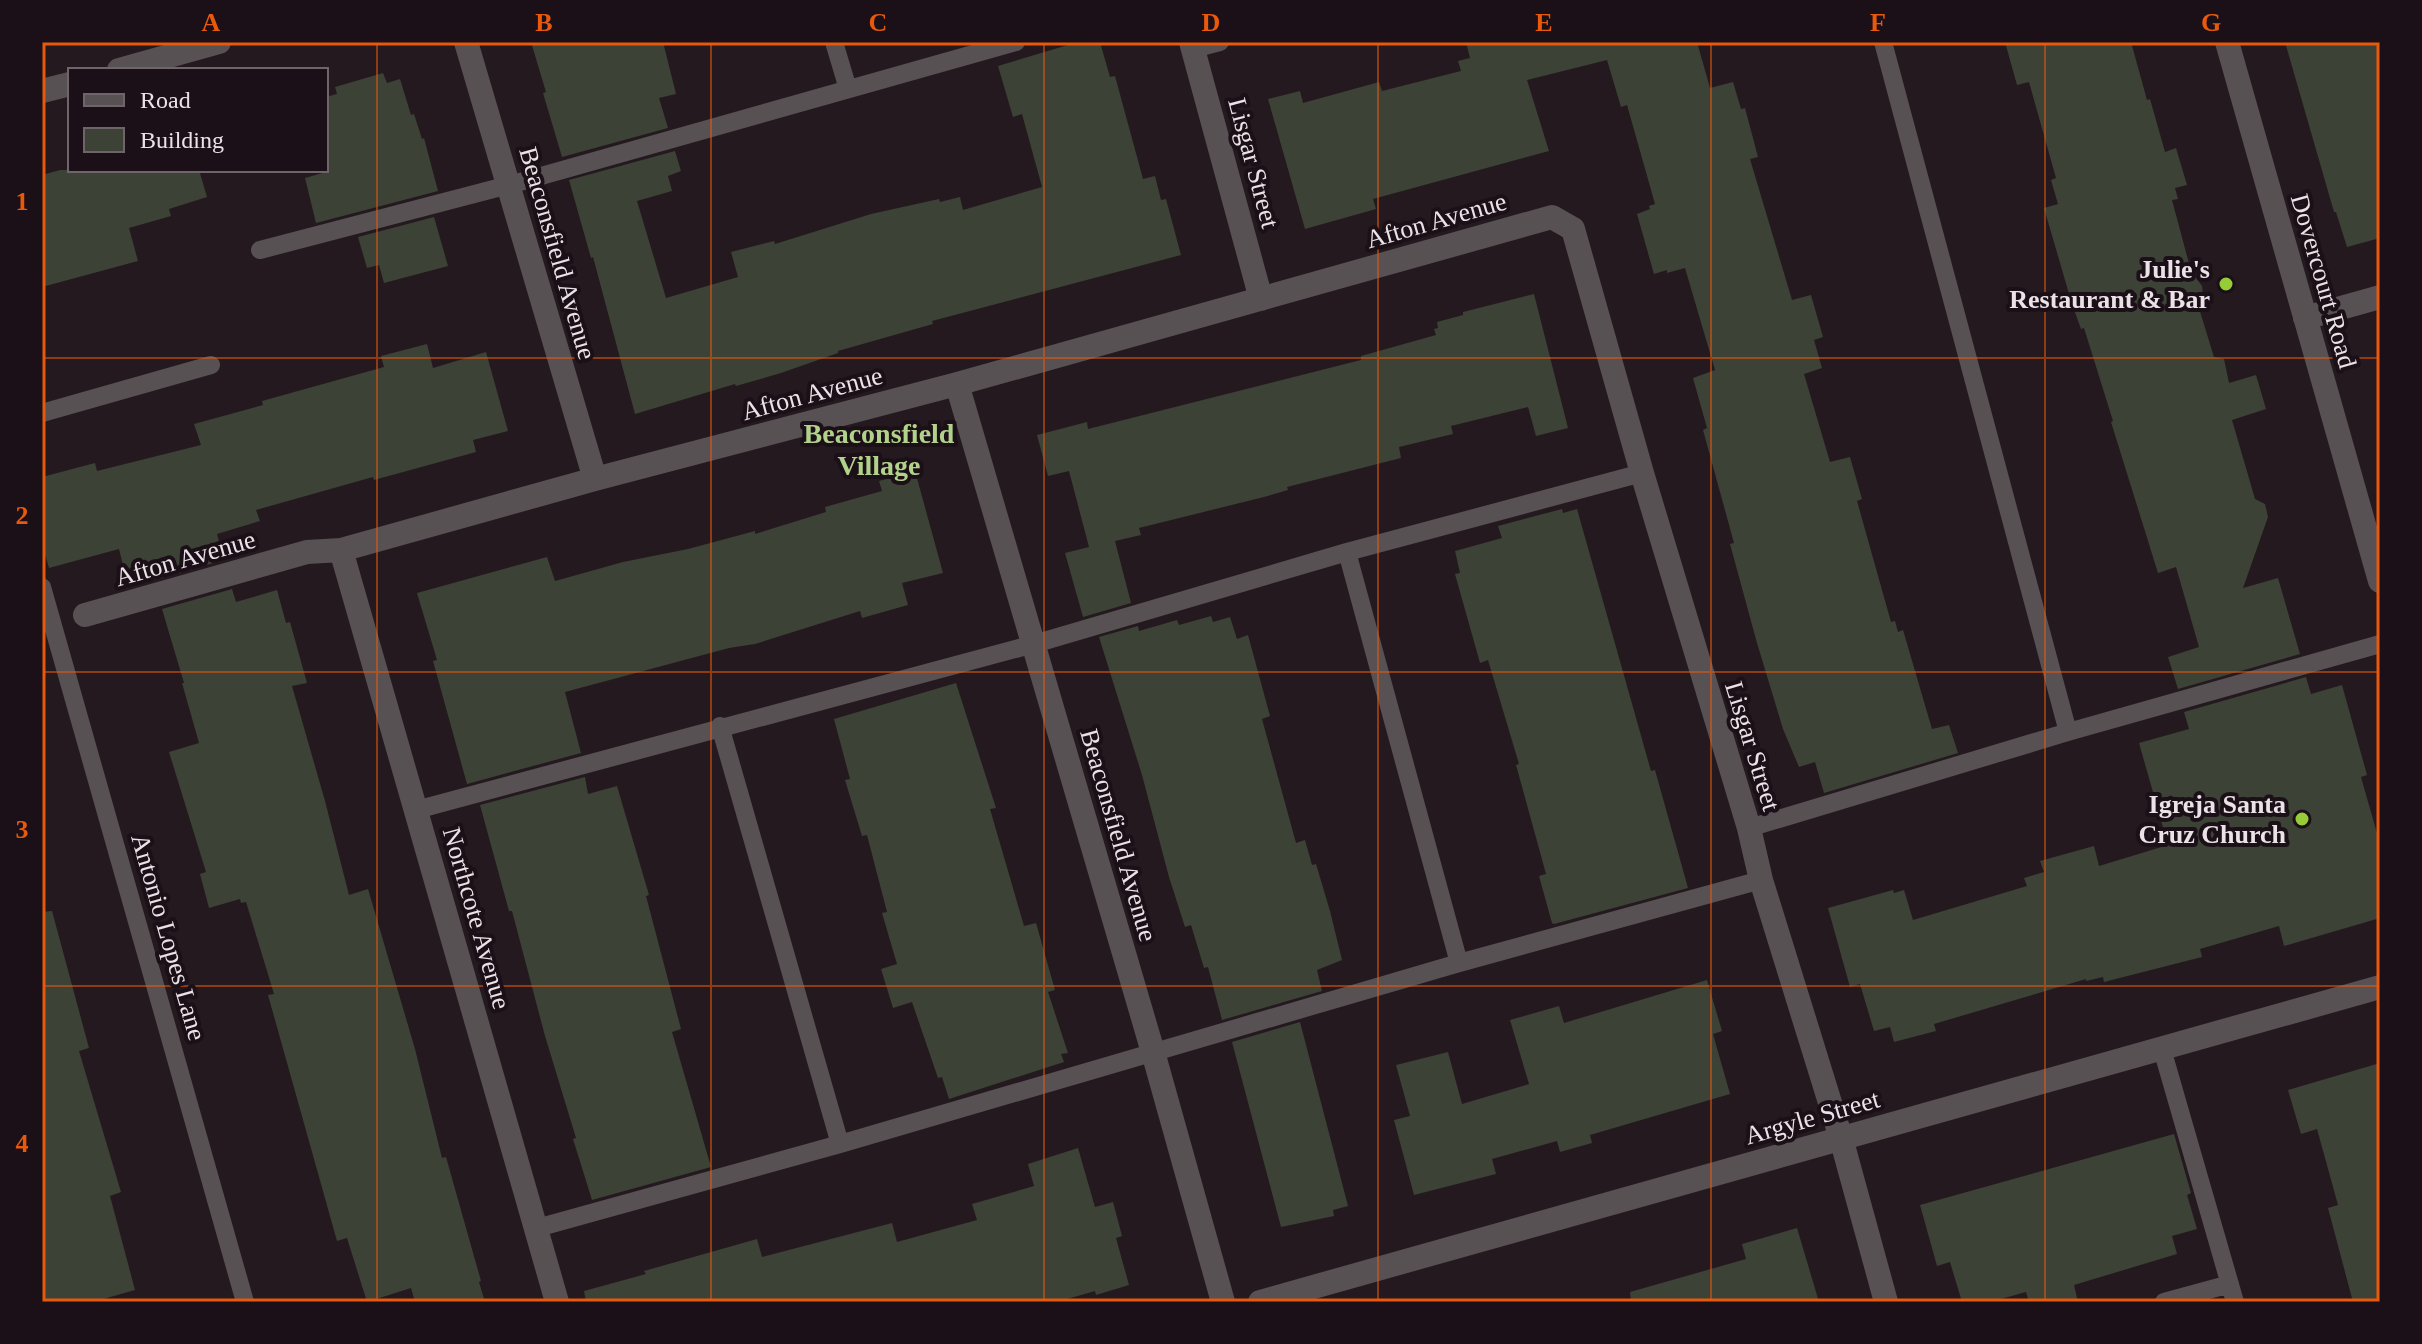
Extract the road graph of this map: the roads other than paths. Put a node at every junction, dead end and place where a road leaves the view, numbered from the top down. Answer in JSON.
{"nodes":[{"id":1,"x":219,"y":42,"type":"edge"},
{"id":2,"x":466,"y":42,"type":"edge"},
{"id":3,"x":834,"y":42,"type":"edge"},
{"id":4,"x":1016,"y":42,"type":"edge"},
{"id":5,"x":1220,"y":42,"type":"edge"},
{"id":6,"x":1883,"y":42,"type":"edge"},
{"id":7,"x":2227,"y":42,"type":"edge"},
{"id":8,"x":1192,"y":46,"type":"edge"},
{"id":9,"x":126,"y":68,"type":"edge"},
{"id":10,"x":68,"y":84,"type":"edge"},
{"id":11,"x":848,"y":89,"type":"junction"},
{"id":12,"x":42,"y":91,"type":"edge"},
{"id":13,"x":509,"y":185,"type":"junction"},
{"id":14,"x":1552,"y":217,"type":"joint"},
{"id":15,"x":260,"y":250,"type":"dead end"},
{"id":16,"x":2380,"y":297,"type":"edge"},
{"id":17,"x":1261,"y":299,"type":"junction"},
{"id":18,"x":2305,"y":318,"type":"junction"},
{"id":19,"x":211,"y":365,"type":"dead end"},
{"id":20,"x":957,"y":384,"type":"junction"},
{"id":21,"x":42,"y":413,"type":"edge"},
{"id":22,"x":1642,"y":473,"type":"junction"},
{"id":23,"x":595,"y":479,"type":"junction"},
{"id":24,"x":341,"y":550,"type":"junction"},
{"id":25,"x":1347,"y":552,"type":"junction"},
{"id":26,"x":2380,"y":581,"type":"edge"},
{"id":27,"x":42,"y":587,"type":"edge"},
{"id":28,"x":85,"y":615,"type":"dead end"},
{"id":29,"x":1034,"y":644,"type":"junction"},
{"id":30,"x":2380,"y":644,"type":"edge"},
{"id":31,"x":720,"y":726,"type":"junction"},
{"id":32,"x":2068,"y":732,"type":"junction"},
{"id":33,"x":416,"y":810,"type":"junction"},
{"id":34,"x":1749,"y":828,"type":"junction"},
{"id":35,"x":1761,"y":880,"type":"junction"},
{"id":36,"x":1459,"y":963,"type":"junction"},
{"id":37,"x":2380,"y":987,"type":"edge"},
{"id":38,"x":2162,"y":1049,"type":"junction"},
{"id":39,"x":1153,"y":1052,"type":"junction"},
{"id":40,"x":1841,"y":1138,"type":"junction"},
{"id":41,"x":840,"y":1144,"type":"junction"},
{"id":42,"x":537,"y":1228,"type":"junction"},
{"id":43,"x":2233,"y":1293,"type":"edge"},
{"id":44,"x":245,"y":1302,"type":"edge"},
{"id":45,"x":557,"y":1302,"type":"edge"},
{"id":46,"x":1223,"y":1302,"type":"edge"},
{"id":47,"x":1260,"y":1302,"type":"edge"},
{"id":48,"x":1886,"y":1302,"type":"edge"},
{"id":49,"x":2164,"y":1302,"type":"edge"}],
"edges":[{"from":1,"to":9,"type":"street"},
{"from":2,"to":13,"type":"street","name":"Beaconsfield Avenue"},
{"from":3,"to":11,"type":"lane"},
{"from":4,"to":11,"type":"lane"},
{"from":5,"to":8,"type":"lane"},
{"from":6,"to":32,"type":"lane"},
{"from":7,"to":18,"type":"street","name":"Dovercourt Road"},
{"from":8,"to":17,"type":"street","name":"Lisgar Street"},
{"from":10,"to":12,"type":"street"},
{"from":11,"to":13,"type":"lane"},
{"from":13,"to":15,"type":"lane"},
{"from":13,"to":23,"type":"street","name":"Beaconsfield Avenue"},
{"from":14,"to":17,"type":"street","name":"Afton Avenue"},
{"from":14,"to":22,"type":"street","name":"Lisgar Street"},
{"from":16,"to":18,"type":"street"},
{"from":17,"to":20,"type":"street","name":"Afton Avenue"},
{"from":18,"to":26,"type":"street","name":"Dovercourt Road"},
{"from":19,"to":21,"type":"lane"},
{"from":20,"to":23,"type":"street","name":"Afton Avenue"},
{"from":20,"to":29,"type":"street","name":"Beaconsfield Avenue"},
{"from":22,"to":25,"type":"lane"},
{"from":22,"to":34,"type":"street","name":"Lisgar Street"},
{"from":23,"to":24,"type":"street","name":"Afton Avenue"},
{"from":24,"to":28,"type":"street","name":"Afton Avenue"},
{"from":24,"to":33,"type":"street","name":"Northcote Avenue"},
{"from":25,"to":29,"type":"lane"},
{"from":25,"to":36,"type":"lane"},
{"from":27,"to":44,"type":"lane","name":"Antonio Lopes Lane"},
{"from":29,"to":31,"type":"lane"},
{"from":29,"to":39,"type":"street","name":"Beaconsfield Avenue"},
{"from":30,"to":32,"type":"lane"},
{"from":31,"to":33,"type":"lane"},
{"from":31,"to":41,"type":"lane"},
{"from":32,"to":34,"type":"lane"},
{"from":33,"to":42,"type":"street","name":"Northcote Avenue"},
{"from":34,"to":35,"type":"street","name":"Lisgar Street"},
{"from":35,"to":36,"type":"lane"},
{"from":35,"to":40,"type":"street","name":"Lisgar Street"},
{"from":36,"to":39,"type":"lane"},
{"from":37,"to":38,"type":"street","name":"Argyle Street"},
{"from":38,"to":40,"type":"street","name":"Argyle Street"},
{"from":38,"to":43,"type":"lane"},
{"from":39,"to":41,"type":"lane"},
{"from":39,"to":46,"type":"street","name":"Beaconsfield Avenue"},
{"from":40,"to":47,"type":"street","name":"Argyle Street"},
{"from":40,"to":48,"type":"street","name":"Lisgar Street"},
{"from":41,"to":42,"type":"lane"},
{"from":42,"to":45,"type":"street","name":"Northcote Avenue"},
{"from":43,"to":49,"type":"lane"}]}
